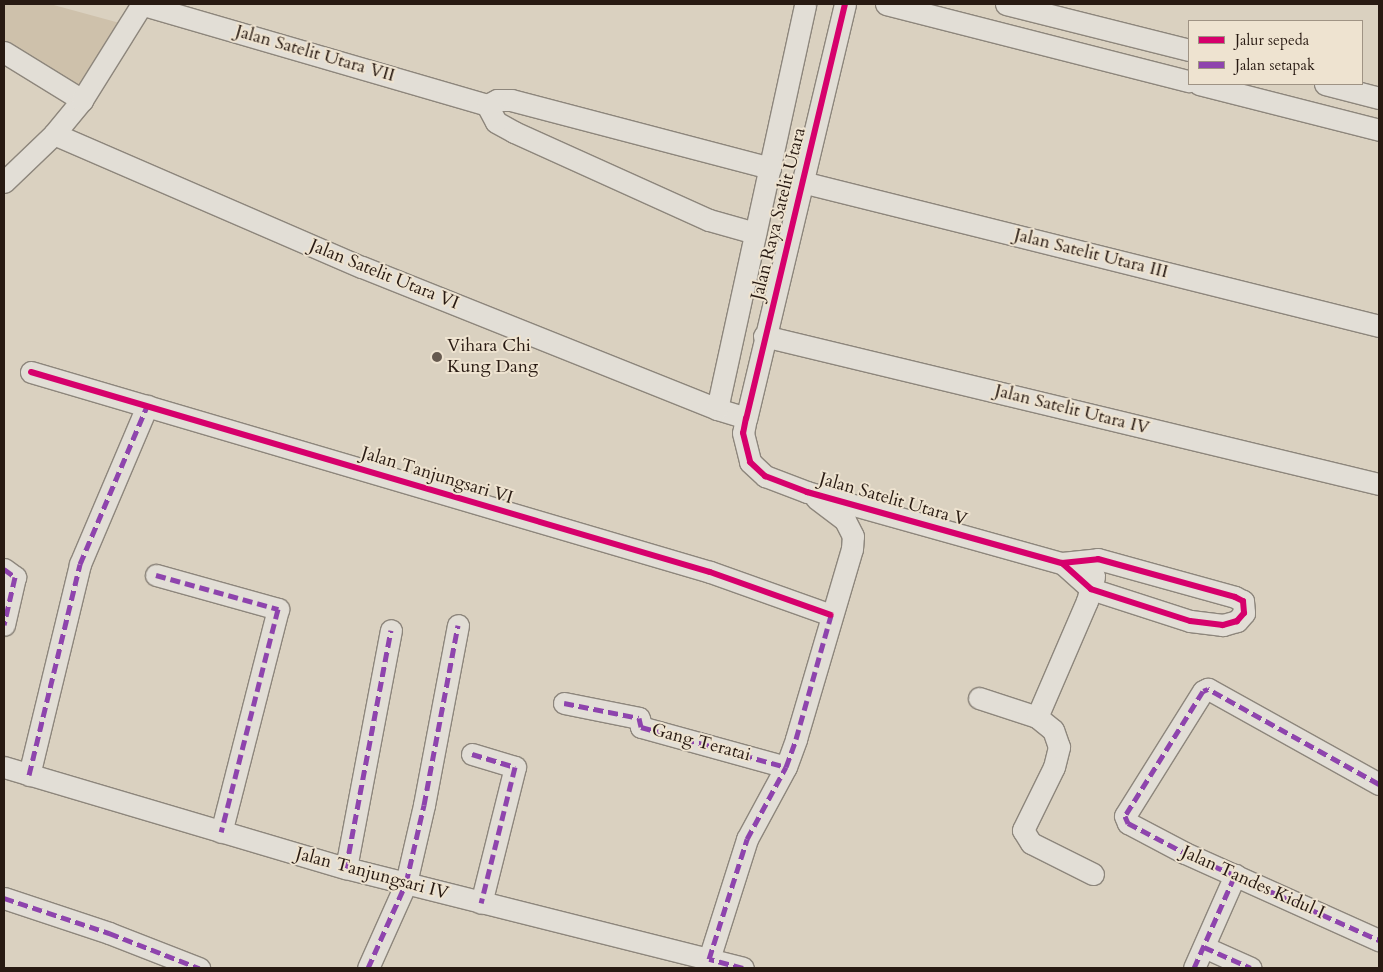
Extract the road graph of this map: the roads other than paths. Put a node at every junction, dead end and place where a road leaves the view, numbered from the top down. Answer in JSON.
{"nodes":[{"id":1,"x":141,"y":4,"type":"edge"},
{"id":2,"x":805,"y":4,"type":"edge"},
{"id":3,"x":845,"y":4,"type":"edge"},
{"id":4,"x":886,"y":4,"type":"edge"},
{"id":5,"x":1006,"y":4,"type":"edge"},
{"id":6,"x":1188,"y":50,"type":"edge"},
{"id":7,"x":4,"y":52,"type":"edge"},
{"id":8,"x":1188,"y":81,"type":"edge"},
{"id":9,"x":1203,"y":85,"type":"edge"},
{"id":10,"x":1328,"y":85,"type":"edge"},
{"id":11,"x":1379,"y":98,"type":"edge"},
{"id":12,"x":82,"y":100,"type":"junction"},
{"id":13,"x":488,"y":105,"type":"junction"},
{"id":14,"x":1379,"y":130,"type":"edge"},
{"id":15,"x":54,"y":134,"type":"junction"},
{"id":16,"x":770,"y":168,"type":"junction"},
{"id":17,"x":4,"y":182,"type":"edge"},
{"id":18,"x":802,"y":182,"type":"junction"},
{"id":19,"x":755,"y":233,"type":"junction"},
{"id":20,"x":1379,"y":326,"type":"edge"},
{"id":21,"x":764,"y":336,"type":"junction"},
{"id":22,"x":31,"y":372,"type":"dead end"},
{"id":23,"x":147,"y":406,"type":"junction"},
{"id":24,"x":717,"y":409,"type":"junction"},
{"id":25,"x":745,"y":425,"type":"junction"},
{"id":26,"x":1379,"y":484,"type":"edge"},
{"id":27,"x":807,"y":492,"type":"junction"},
{"id":28,"x":1098,"y":559,"type":"junction"},
{"id":29,"x":1062,"y":563,"type":"junction"},
{"id":30,"x":4,"y":569,"type":"edge"},
{"id":31,"x":156,"y":575,"type":"dead end"},
{"id":32,"x":1091,"y":589,"type":"junction"},
{"id":33,"x":831,"y":615,"type":"junction"},
{"id":34,"x":4,"y":625,"type":"edge"},
{"id":35,"x":458,"y":625,"type":"dead end"},
{"id":36,"x":392,"y":630,"type":"dead end"},
{"id":37,"x":980,"y":698,"type":"dead end"},
{"id":38,"x":564,"y":703,"type":"dead end"},
{"id":39,"x":1037,"y":717,"type":"junction"},
{"id":40,"x":472,"y":754,"type":"dead end"},
{"id":41,"x":786,"y":766,"type":"junction"},
{"id":42,"x":4,"y":767,"type":"edge"},
{"id":43,"x":29,"y":775,"type":"junction"},
{"id":44,"x":1379,"y":784,"type":"edge"},
{"id":45,"x":221,"y":832,"type":"junction"},
{"id":46,"x":346,"y":868,"type":"junction"},
{"id":47,"x":1093,"y":874,"type":"dead end"},
{"id":48,"x":1235,"y":875,"type":"junction"},
{"id":49,"x":406,"y":883,"type":"junction"},
{"id":50,"x":4,"y":898,"type":"edge"},
{"id":51,"x":481,"y":903,"type":"junction"},
{"id":52,"x":1379,"y":940,"type":"edge"},
{"id":53,"x":1204,"y":947,"type":"junction"},
{"id":54,"x":709,"y":959,"type":"junction"},
{"id":55,"x":199,"y":968,"type":"edge"},
{"id":56,"x":368,"y":968,"type":"edge"},
{"id":57,"x":743,"y":968,"type":"edge"},
{"id":58,"x":1194,"y":968,"type":"edge"},
{"id":59,"x":1251,"y":968,"type":"edge"}],
"edges":[{"from":1,"to":12,"type":"street"},
{"from":1,"to":13,"type":"street","name":"Jalan Satelit Utara VII"},
{"from":2,"to":16,"type":"street","name":"Jalan Raya Satelit Utara"},
{"from":3,"to":18,"type":"street","name":"Jalan Raya Satelit Utara"},
{"from":4,"to":8,"type":"street"},
{"from":5,"to":6,"type":"street"},
{"from":7,"to":12,"type":"street"},
{"from":9,"to":14,"type":"street"},
{"from":10,"to":11,"type":"street"},
{"from":12,"to":15,"type":"street"},
{"from":13,"to":16,"type":"street","name":"Jalan Satelit Utara VII"},
{"from":13,"to":19,"type":"street"},
{"from":15,"to":17,"type":"street"},
{"from":15,"to":24,"type":"street","name":"Jalan Satelit Utara VI"},
{"from":16,"to":19,"type":"street","name":"Jalan Raya Satelit Utara"},
{"from":18,"to":20,"type":"street","name":"Jalan Satelit Utara III"},
{"from":18,"to":21,"type":"street","name":"Jalan Raya Satelit Utara"},
{"from":19,"to":24,"type":"street","name":"Jalan Raya Satelit Utara"},
{"from":21,"to":25,"type":"street","name":"Jalan Raya Satelit Utara"},
{"from":21,"to":26,"type":"street","name":"Jalan Satelit Utara IV"},
{"from":22,"to":23,"type":"street","name":"Jalan Tanjungsari VI"},
{"from":23,"to":33,"type":"street","name":"Jalan Tanjungsari VI"},
{"from":23,"to":43,"type":"street"},
{"from":24,"to":25,"type":"street","name":"Jalan Satelit Utara VI"},
{"from":25,"to":27,"type":"street","name":"Jalan Satelit Utara V"},
{"from":27,"to":29,"type":"street","name":"Jalan Satelit Utara V"},
{"from":27,"to":33,"type":"street"},
{"from":28,"to":29,"type":"street","name":"Jalan Satelit Utara V"},
{"from":28,"to":32,"type":"street"},
{"from":28,"to":32,"type":"street","name":"Jalan Satelit Utara V"},
{"from":29,"to":32,"type":"street","name":"Jalan Satelit Utara V"},
{"from":30,"to":34,"type":"street"},
{"from":31,"to":45,"type":"street"},
{"from":32,"to":39,"type":"street"},
{"from":33,"to":41,"type":"street"},
{"from":35,"to":49,"type":"street"},
{"from":36,"to":46,"type":"street"},
{"from":37,"to":39,"type":"street"},
{"from":38,"to":41,"type":"street","name":"Gang Teratai"},
{"from":39,"to":47,"type":"street"},
{"from":40,"to":51,"type":"street"},
{"from":41,"to":54,"type":"street"},
{"from":42,"to":43,"type":"street","name":"Jalan Tanjungsari IV"},
{"from":43,"to":45,"type":"street","name":"Jalan Tanjungsari IV"},
{"from":44,"to":48,"type":"street","name":"Jalan Tandes Kidul I"},
{"from":45,"to":46,"type":"street","name":"Jalan Tanjungsari IV"},
{"from":46,"to":49,"type":"street","name":"Jalan Tanjungsari IV"},
{"from":48,"to":52,"type":"street","name":"Jalan Tandes Kidul I"},
{"from":48,"to":53,"type":"street"},
{"from":49,"to":51,"type":"street","name":"Jalan Tanjungsari IV"},
{"from":49,"to":56,"type":"street"},
{"from":50,"to":55,"type":"street"},
{"from":51,"to":54,"type":"street","name":"Jalan Tanjungsari IV"},
{"from":53,"to":58,"type":"street"},
{"from":53,"to":59,"type":"street"},
{"from":54,"to":57,"type":"street","name":"Jalan Tanjungsari IV"}]}
